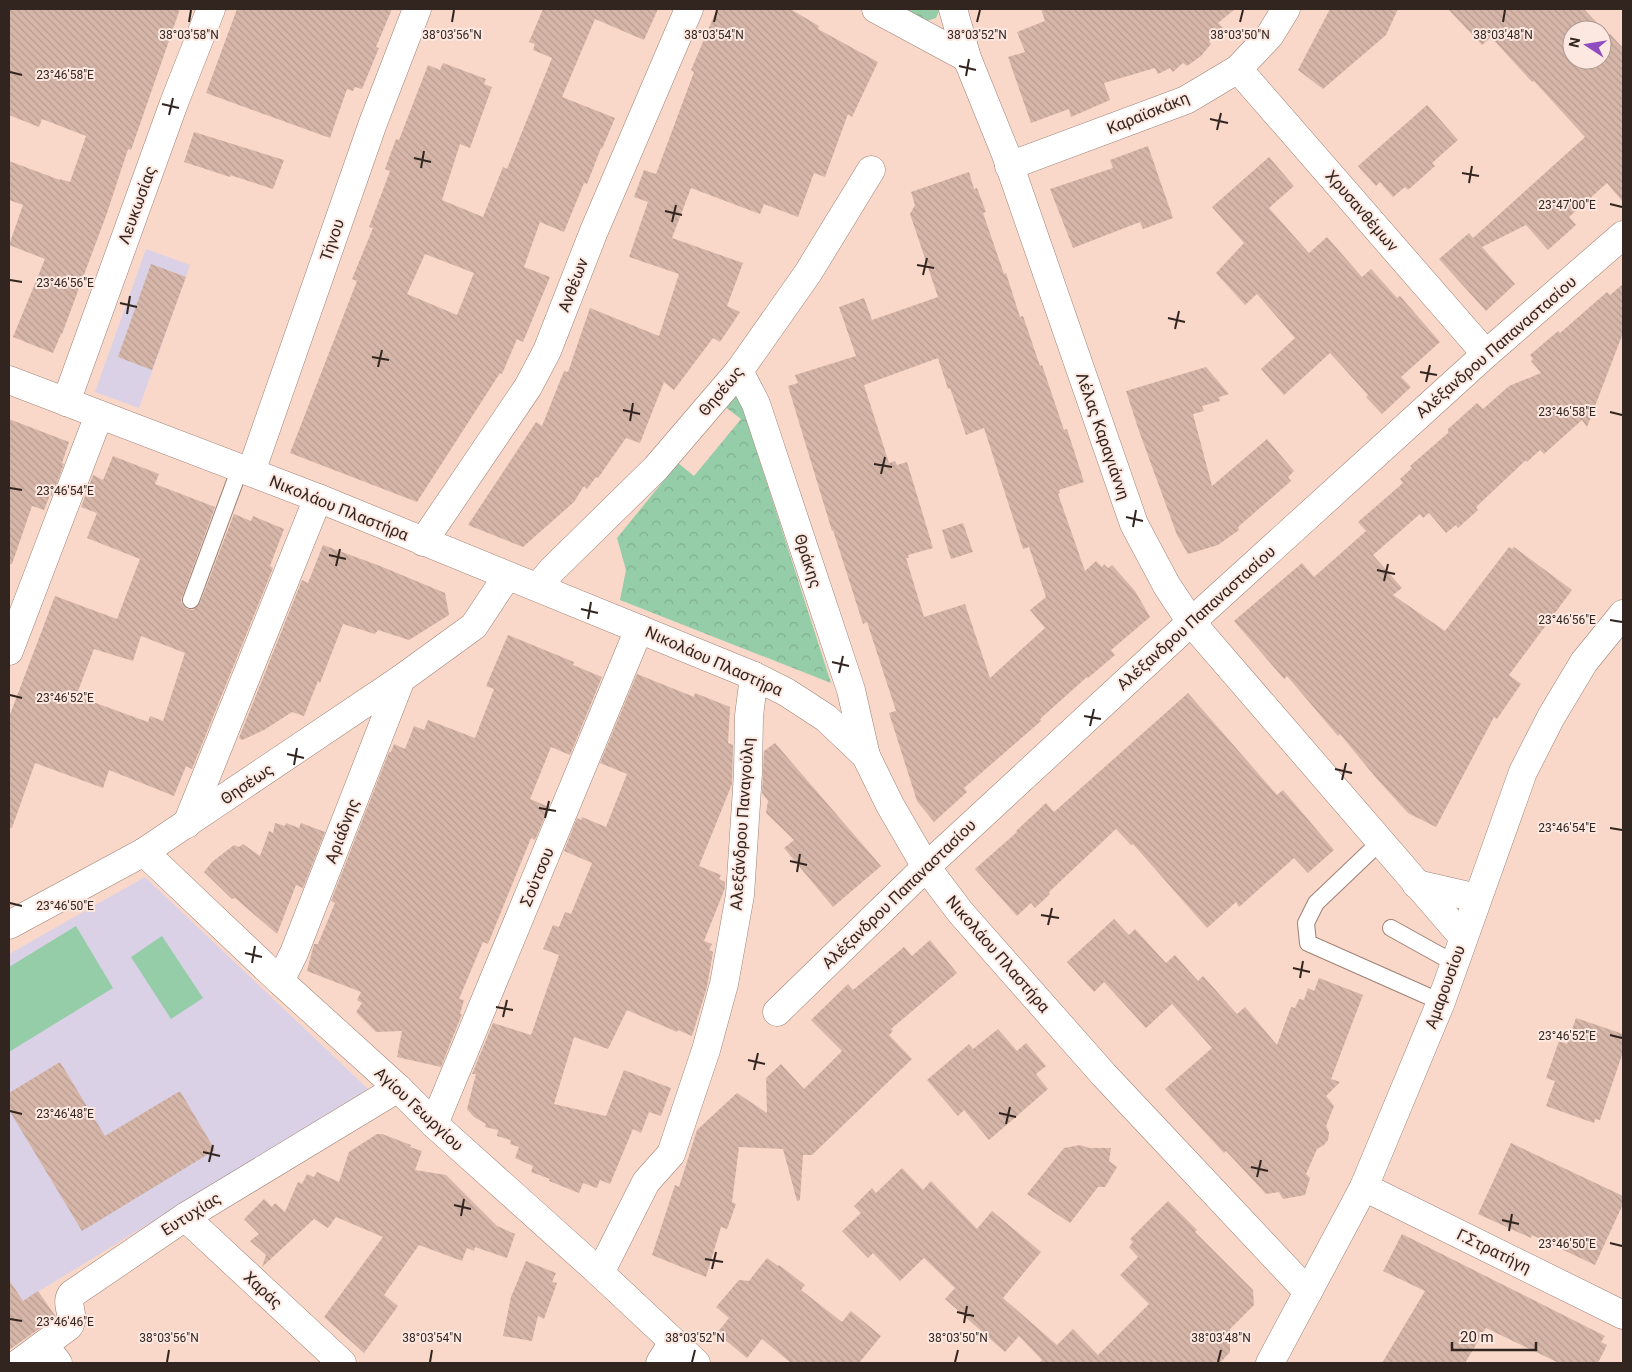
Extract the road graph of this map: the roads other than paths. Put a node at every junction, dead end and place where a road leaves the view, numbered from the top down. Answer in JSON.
{"nodes":[{"id":1,"x":211,"y":9,"type":"edge"},
{"id":2,"x":417,"y":9,"type":"edge"},
{"id":3,"x":688,"y":9,"type":"edge"},
{"id":4,"x":876,"y":9,"type":"edge"},
{"id":5,"x":952,"y":9,"type":"edge"},
{"id":6,"x":1286,"y":9,"type":"edge"},
{"id":7,"x":967,"y":58,"type":"junction"},
{"id":8,"x":1238,"y":69,"type":"junction"},
{"id":9,"x":1009,"y":166,"type":"junction"},
{"id":10,"x":871,"y":170,"type":"dead end"},
{"id":11,"x":1623,"y":235,"type":"edge"},
{"id":12,"x":1486,"y":354,"type":"junction"},
{"id":13,"x":739,"y":371,"type":"junction"},
{"id":14,"x":9,"y":380,"type":"edge"},
{"id":15,"x":66,"y":402,"type":"junction"},
{"id":16,"x":99,"y":415,"type":"junction"},
{"id":17,"x":245,"y":470,"type":"junction"},
{"id":18,"x":318,"y":498,"type":"junction"},
{"id":19,"x":423,"y":542,"type":"junction"},
{"id":20,"x":507,"y":576,"type":"junction"},
{"id":21,"x":538,"y":587,"type":"junction"},
{"id":22,"x":190,"y":600,"type":"dead end"},
{"id":23,"x":1623,"y":614,"type":"edge"},
{"id":24,"x":1191,"y":622,"type":"junction"},
{"id":25,"x":639,"y":629,"type":"junction"},
{"id":26,"x":9,"y":651,"type":"edge"},
{"id":27,"x":754,"y":676,"type":"junction"},
{"id":28,"x":401,"y":679,"type":"junction"},
{"id":29,"x":866,"y":756,"type":"junction"},
{"id":30,"x":187,"y":824,"type":"junction"},
{"id":31,"x":1380,"y":841,"type":"junction"},
{"id":32,"x":144,"y":852,"type":"junction"},
{"id":33,"x":926,"y":867,"type":"junction"},
{"id":34,"x":1416,"y":884,"type":"junction"},
{"id":35,"x":1477,"y":898,"type":"junction"},
{"id":36,"x":9,"y":925,"type":"edge"},
{"id":37,"x":1391,"y":928,"type":"dead end"},
{"id":38,"x":1463,"y":937,"type":"junction"},
{"id":39,"x":1454,"y":964,"type":"junction"},
{"id":40,"x":280,"y":981,"type":"junction"},
{"id":41,"x":1440,"y":1002,"type":"junction"},
{"id":42,"x":778,"y":1012,"type":"dead end"},
{"id":43,"x":398,"y":1088,"type":"junction"},
{"id":44,"x":434,"y":1124,"type":"junction"},
{"id":45,"x":1364,"y":1187,"type":"junction"},
{"id":46,"x":185,"y":1217,"type":"junction"},
{"id":47,"x":600,"y":1274,"type":"junction"},
{"id":48,"x":1308,"y":1292,"type":"junction"},
{"id":49,"x":1623,"y":1315,"type":"edge"},
{"id":50,"x":666,"y":1352,"type":"edge"},
{"id":51,"x":51,"y":1354,"type":"edge"},
{"id":52,"x":19,"y":1363,"type":"edge"},
{"id":53,"x":342,"y":1363,"type":"edge"},
{"id":54,"x":696,"y":1363,"type":"edge"},
{"id":55,"x":1270,"y":1363,"type":"edge"}],
"edges":[{"from":1,"to":15,"type":"street","name":"Λευκωσίας"},
{"from":2,"to":17,"type":"street","name":"Τήνου"},
{"from":3,"to":19,"type":"street","name":"Ανθέων"},
{"from":4,"to":7,"type":"street"},
{"from":5,"to":7,"type":"street","name":"Λέλας Καραγιάννη"},
{"from":6,"to":8,"type":"street","name":"Καραϊσκάκη"},
{"from":7,"to":9,"type":"street","name":"Λέλας Καραγιάννη"},
{"from":8,"to":9,"type":"street","name":"Καραϊσκάκη"},
{"from":8,"to":12,"type":"street","name":"Χρυσανθέμων"},
{"from":9,"to":24,"type":"street","name":"Λέλας Καραγιάννη"},
{"from":10,"to":13,"type":"street","name":"Θησέως"},
{"from":11,"to":12,"type":"street","name":"Αλέξανδρου Παπαναστασίου"},
{"from":12,"to":24,"type":"street","name":"Αλέξανδρου Παπαναστασίου"},
{"from":13,"to":21,"type":"street","name":"Θησέως"},
{"from":13,"to":29,"type":"street","name":"Θράκης"},
{"from":14,"to":15,"type":"street","name":"Νικολάου Πλαστήρα"},
{"from":15,"to":16,"type":"street","name":"Νικολάου Πλαστήρα"},
{"from":16,"to":17,"type":"street","name":"Νικολάου Πλαστήρα"},
{"from":16,"to":26,"type":"street"},
{"from":17,"to":18,"type":"street","name":"Νικολάου Πλαστήρα"},
{"from":17,"to":22,"type":"lane"},
{"from":18,"to":19,"type":"street","name":"Νικολάου Πλαστήρα"},
{"from":18,"to":30,"type":"street"},
{"from":19,"to":20,"type":"street","name":"Νικολάου Πλαστήρα"},
{"from":20,"to":21,"type":"street","name":"Νικολάου Πλαστήρα"},
{"from":20,"to":28,"type":"street","name":"Θησέως"},
{"from":21,"to":25,"type":"street","name":"Νικολάου Πλαστήρα"},
{"from":23,"to":35,"type":"street","name":"Αμαρουσίου"},
{"from":24,"to":31,"type":"street","name":"Λέλας Καραγιάννη"},
{"from":24,"to":33,"type":"street","name":"Αλέξανδρου Παπαναστασίου"},
{"from":25,"to":27,"type":"street","name":"Νικολάου Πλαστήρα"},
{"from":25,"to":44,"type":"street","name":"Σούτσου"},
{"from":27,"to":29,"type":"street","name":"Νικολάου Πλαστήρα"},
{"from":27,"to":47,"type":"street","name":"Αλεξάνδρου Παναγούλη"},
{"from":28,"to":30,"type":"street","name":"Θησέως"},
{"from":28,"to":40,"type":"street","name":"Αριάδνης"},
{"from":29,"to":33,"type":"street","name":"Νικολάου Πλαστήρα"},
{"from":30,"to":32,"type":"street","name":"Θησέως"},
{"from":31,"to":34,"type":"street","name":"Λέλας Καραγιάννη"},
{"from":31,"to":41,"type":"lane"},
{"from":32,"to":36,"type":"street","name":"Θησέως"},
{"from":32,"to":40,"type":"street","name":"Αγίου Γεωργίου"},
{"from":33,"to":42,"type":"street","name":"Αλέξανδρου Παπαναστασίου"},
{"from":33,"to":48,"type":"street","name":"Νικολάου Πλαστήρα"},
{"from":34,"to":35,"type":"street"},
{"from":34,"to":38,"type":"street","name":"Λέλας Καραγιάννη"},
{"from":35,"to":38,"type":"street","name":"Αμαρουσίου"},
{"from":37,"to":39,"type":"lane"},
{"from":38,"to":39,"type":"street","name":"Αμαρουσίου"},
{"from":39,"to":41,"type":"street","name":"Αμαρουσίου"},
{"from":40,"to":43,"type":"street","name":"Αγίου Γεωργίου"},
{"from":41,"to":45,"type":"street","name":"Αμαρουσίου"},
{"from":43,"to":44,"type":"street","name":"Αγίου Γεωργίου"},
{"from":43,"to":46,"type":"street","name":"Ευτυχίας"},
{"from":44,"to":47,"type":"street","name":"Αγίου Γεωργίου"},
{"from":45,"to":48,"type":"street","name":"Αμαρουσίου"},
{"from":45,"to":49,"type":"street","name":"Γ.Στρατήγη"},
{"from":46,"to":51,"type":"street","name":"Ευτυχίας"},
{"from":46,"to":53,"type":"street","name":"Χαράς"},
{"from":47,"to":50,"type":"street","name":"Αγίου Γεωργίου"},
{"from":48,"to":55,"type":"street","name":"Αμαρουσίου"},
{"from":50,"to":54,"type":"street","name":"Αγίου Γεωργίου"},
{"from":51,"to":52,"type":"street","name":"Ευτυχίας"}]}
